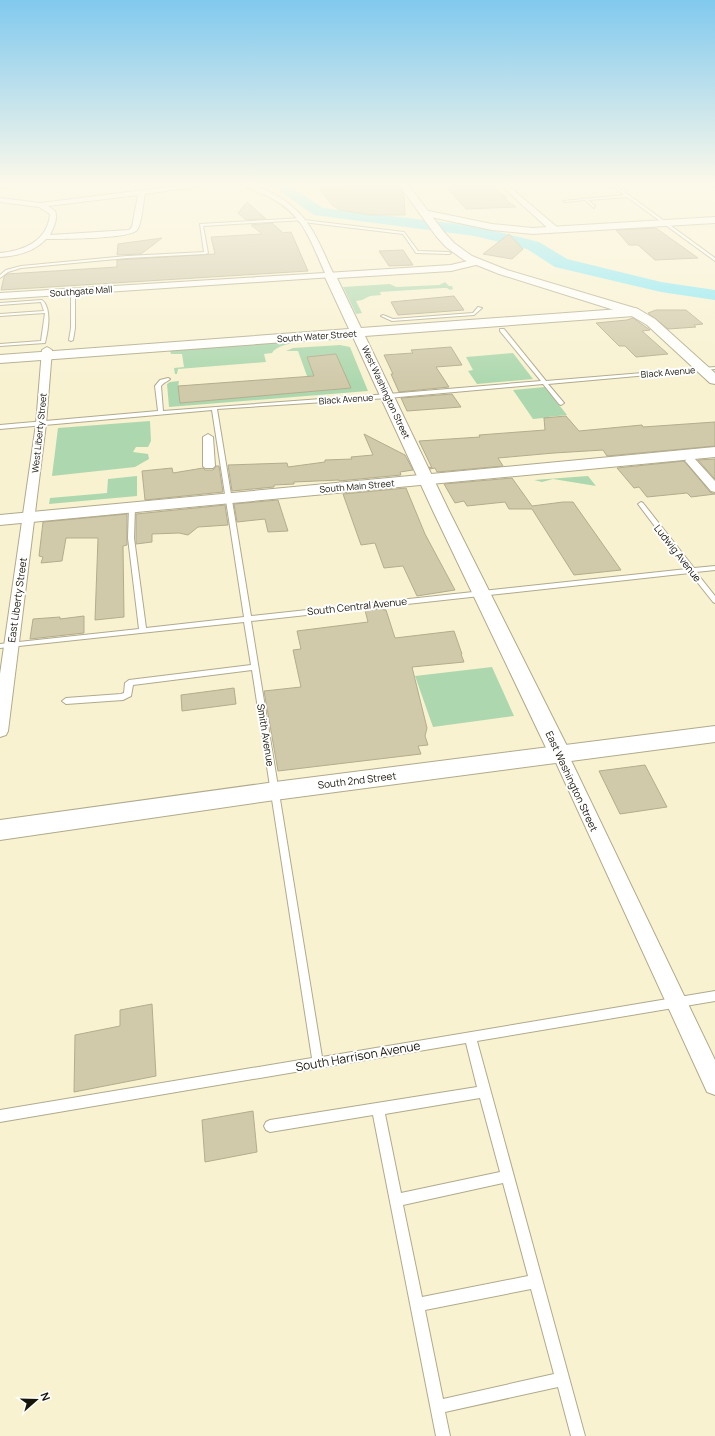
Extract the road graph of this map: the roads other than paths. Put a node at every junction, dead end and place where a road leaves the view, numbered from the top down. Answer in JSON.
{"nodes":[{"id":1,"x":27,"y":249,"type":"edge"},
{"id":2,"x":205,"y":249,"type":"edge"},
{"id":3,"x":317,"y":249,"type":"edge"},
{"id":4,"x":415,"y":249,"type":"edge"},
{"id":5,"x":450,"y":249,"type":"junction"},
{"id":6,"x":700,"y":249,"type":"edge"},
{"id":7,"x":0,"y":255,"type":"edge"},
{"id":8,"x":715,"y":260,"type":"edge"},
{"id":9,"x":476,"y":262,"type":"junction"},
{"id":10,"x":450,"y":268,"type":"junction"},
{"id":11,"x":330,"y":275,"type":"junction"},
{"id":12,"x":0,"y":277,"type":"edge"},
{"id":13,"x":73,"y":291,"type":"junction"},
{"id":14,"x":0,"y":296,"type":"edge"},
{"id":15,"x":42,"y":297,"type":"junction"},
{"id":16,"x":0,"y":304,"type":"edge"},
{"id":17,"x":480,"y":308,"type":"dead end"},
{"id":18,"x":47,"y":312,"type":"junction"},
{"id":19,"x":634,"y":312,"type":"junction"},
{"id":20,"x":0,"y":315,"type":"edge"},
{"id":21,"x":383,"y":316,"type":"dead end"},
{"id":22,"x":357,"y":330,"type":"junction"},
{"id":23,"x":502,"y":330,"type":"dead end"},
{"id":24,"x":71,"y":340,"type":"dead end"},
{"id":25,"x":0,"y":345,"type":"edge"},
{"id":26,"x":0,"y":353,"type":"edge"},
{"id":27,"x":47,"y":353,"type":"junction"},
{"id":28,"x":0,"y":359,"type":"edge"},
{"id":29,"x":709,"y":369,"type":"edge"},
{"id":30,"x":168,"y":379,"type":"dead end"},
{"id":31,"x":715,"y":380,"type":"edge"},
{"id":32,"x":545,"y":382,"type":"junction"},
{"id":33,"x":388,"y":396,"type":"junction"},
{"id":34,"x":561,"y":403,"type":"dead end"},
{"id":35,"x":214,"y":408,"type":"junction"},
{"id":36,"x":161,"y":413,"type":"junction"},
{"id":37,"x":41,"y":424,"type":"junction"},
{"id":38,"x":0,"y":427,"type":"edge"},
{"id":39,"x":208,"y":437,"type":"dead end"},
{"id":40,"x":715,"y":452,"type":"edge"},
{"id":41,"x":691,"y":461,"type":"dead end"},
{"id":42,"x":209,"y":466,"type":"dead end"},
{"id":43,"x":426,"y":479,"type":"junction"},
{"id":44,"x":715,"y":488,"type":"edge"},
{"id":45,"x":229,"y":498,"type":"junction"},
{"id":46,"x":641,"y":504,"type":"dead end"},
{"id":47,"x":132,"y":507,"type":"junction"},
{"id":48,"x":29,"y":517,"type":"junction"},
{"id":49,"x":0,"y":520,"type":"edge"},
{"id":50,"x":715,"y":568,"type":"edge"},
{"id":51,"x":692,"y":571,"type":"junction"},
{"id":52,"x":481,"y":593,"type":"junction"},
{"id":53,"x":715,"y":601,"type":"edge"},
{"id":54,"x":248,"y":618,"type":"junction"},
{"id":55,"x":143,"y":630,"type":"junction"},
{"id":56,"x":5,"y":646,"type":"edge"},
{"id":57,"x":256,"y":667,"type":"junction"},
{"id":58,"x":66,"y":701,"type":"dead end"},
{"id":59,"x":0,"y":731,"type":"edge"},
{"id":60,"x":715,"y":734,"type":"edge"},
{"id":61,"x":560,"y":754,"type":"junction"},
{"id":62,"x":275,"y":791,"type":"junction"},
{"id":63,"x":0,"y":830,"type":"edge"},
{"id":64,"x":715,"y":996,"type":"edge"},
{"id":65,"x":677,"y":1002,"type":"junction"},
{"id":66,"x":470,"y":1037,"type":"junction"},
{"id":67,"x":318,"y":1063,"type":"junction"},
{"id":68,"x":715,"y":1084,"type":"edge"},
{"id":69,"x":484,"y":1092,"type":"junction"},
{"id":70,"x":378,"y":1109,"type":"junction"},
{"id":71,"x":0,"y":1116,"type":"edge"},
{"id":72,"x":270,"y":1126,"type":"dead end"},
{"id":73,"x":507,"y":1176,"type":"junction"},
{"id":74,"x":396,"y":1200,"type":"junction"},
{"id":75,"x":536,"y":1281,"type":"junction"},
{"id":76,"x":417,"y":1305,"type":"junction"},
{"id":77,"x":563,"y":1379,"type":"junction"},
{"id":78,"x":437,"y":1407,"type":"junction"},
{"id":79,"x":442,"y":1436,"type":"edge"},
{"id":80,"x":578,"y":1436,"type":"edge"}],
"edges":[{"from":1,"to":7,"type":"street"},
{"from":2,"to":12,"type":"lane"},
{"from":3,"to":11,"type":"street","name":"West Washington Street"},
{"from":4,"to":5,"type":"lane"},
{"from":5,"to":9,"type":"main road"},
{"from":5,"to":10,"type":"main road"},
{"from":6,"to":8,"type":"lane"},
{"from":9,"to":10,"type":"main road"},
{"from":9,"to":19,"type":"main road"},
{"from":10,"to":11,"type":"main road"},
{"from":11,"to":13,"type":"street","name":"Southgate Mall"},
{"from":11,"to":22,"type":"main road","name":"West Washington Street"},
{"from":13,"to":15,"type":"street","name":"Southgate Mall"},
{"from":13,"to":24,"type":"lane"},
{"from":14,"to":15,"type":"street","name":"Southgate Mall"},
{"from":15,"to":16,"type":"lane"},
{"from":15,"to":18,"type":"lane"},
{"from":17,"to":21,"type":"lane"},
{"from":18,"to":20,"type":"lane"},
{"from":18,"to":25,"type":"lane"},
{"from":19,"to":22,"type":"main road","name":"South Water Street"},
{"from":19,"to":29,"type":"main road"},
{"from":22,"to":27,"type":"main road","name":"South Water Street"},
{"from":22,"to":33,"type":"main road","name":"West Washington Street"},
{"from":23,"to":32,"type":"lane"},
{"from":26,"to":27,"type":"main road","name":"South Water Street"},
{"from":27,"to":28,"type":"main road","name":"South Water Street"},
{"from":27,"to":37,"type":"street","name":"West Liberty Street"},
{"from":29,"to":31,"type":"main road"},
{"from":29,"to":32,"type":"lane","name":"Black Avenue"},
{"from":30,"to":36,"type":"lane"},
{"from":32,"to":33,"type":"lane","name":"Black Avenue"},
{"from":32,"to":34,"type":"lane"},
{"from":33,"to":35,"type":"lane","name":"Black Avenue"},
{"from":33,"to":43,"type":"main road","name":"West Washington Street"},
{"from":35,"to":36,"type":"lane","name":"Black Avenue"},
{"from":35,"to":45,"type":"lane","name":"Smith Avenue"},
{"from":36,"to":37,"type":"lane","name":"Black Avenue"},
{"from":37,"to":38,"type":"lane","name":"Black Avenue"},
{"from":37,"to":48,"type":"street","name":"West Liberty Street"},
{"from":39,"to":42,"type":"street"},
{"from":40,"to":43,"type":"main road","name":"South Main Street"},
{"from":41,"to":44,"type":"street"},
{"from":43,"to":45,"type":"main road","name":"South Main Street"},
{"from":43,"to":52,"type":"main road","name":"East Washington Street"},
{"from":45,"to":47,"type":"main road","name":"South Main Street"},
{"from":45,"to":54,"type":"lane","name":"Smith Avenue"},
{"from":46,"to":51,"type":"lane","name":"Ludwig Avenue"},
{"from":47,"to":48,"type":"main road","name":"South Main Street"},
{"from":47,"to":55,"type":"lane"},
{"from":48,"to":49,"type":"main road","name":"South Main Street"},
{"from":48,"to":56,"type":"street","name":"East Liberty Street"},
{"from":50,"to":51,"type":"lane","name":"South Central Avenue"},
{"from":51,"to":52,"type":"lane","name":"South Central Avenue"},
{"from":51,"to":53,"type":"lane","name":"Ludwig Avenue"},
{"from":52,"to":54,"type":"lane","name":"South Central Avenue"},
{"from":52,"to":61,"type":"main road","name":"East Washington Street"},
{"from":54,"to":55,"type":"lane","name":"South Central Avenue"},
{"from":54,"to":57,"type":"lane","name":"Smith Avenue"},
{"from":55,"to":56,"type":"lane","name":"South Central Avenue"},
{"from":56,"to":59,"type":"street","name":"East Liberty Street"},
{"from":57,"to":58,"type":"lane"},
{"from":57,"to":62,"type":"lane","name":"Smith Avenue"},
{"from":60,"to":61,"type":"main road","name":"South 2nd Street"},
{"from":61,"to":62,"type":"main road","name":"South 2nd Street"},
{"from":61,"to":65,"type":"street","name":"East Washington Street"},
{"from":62,"to":63,"type":"main road","name":"South 2nd Street"},
{"from":62,"to":67,"type":"lane","name":"Smith Avenue"},
{"from":64,"to":65,"type":"lane","name":"South Harrison Avenue"},
{"from":65,"to":66,"type":"lane","name":"South Harrison Avenue"},
{"from":65,"to":68,"type":"street","name":"East Washington Street"},
{"from":66,"to":67,"type":"lane","name":"South Harrison Avenue"},
{"from":66,"to":69,"type":"lane"},
{"from":67,"to":71,"type":"lane","name":"South Harrison Avenue"},
{"from":69,"to":70,"type":"lane"},
{"from":69,"to":73,"type":"lane"},
{"from":70,"to":72,"type":"lane"},
{"from":70,"to":74,"type":"lane"},
{"from":73,"to":74,"type":"lane"},
{"from":73,"to":75,"type":"lane"},
{"from":74,"to":76,"type":"lane"},
{"from":75,"to":76,"type":"lane"},
{"from":75,"to":77,"type":"lane"},
{"from":76,"to":78,"type":"lane"},
{"from":77,"to":78,"type":"lane"},
{"from":77,"to":80,"type":"lane"},
{"from":78,"to":79,"type":"lane"}]}
